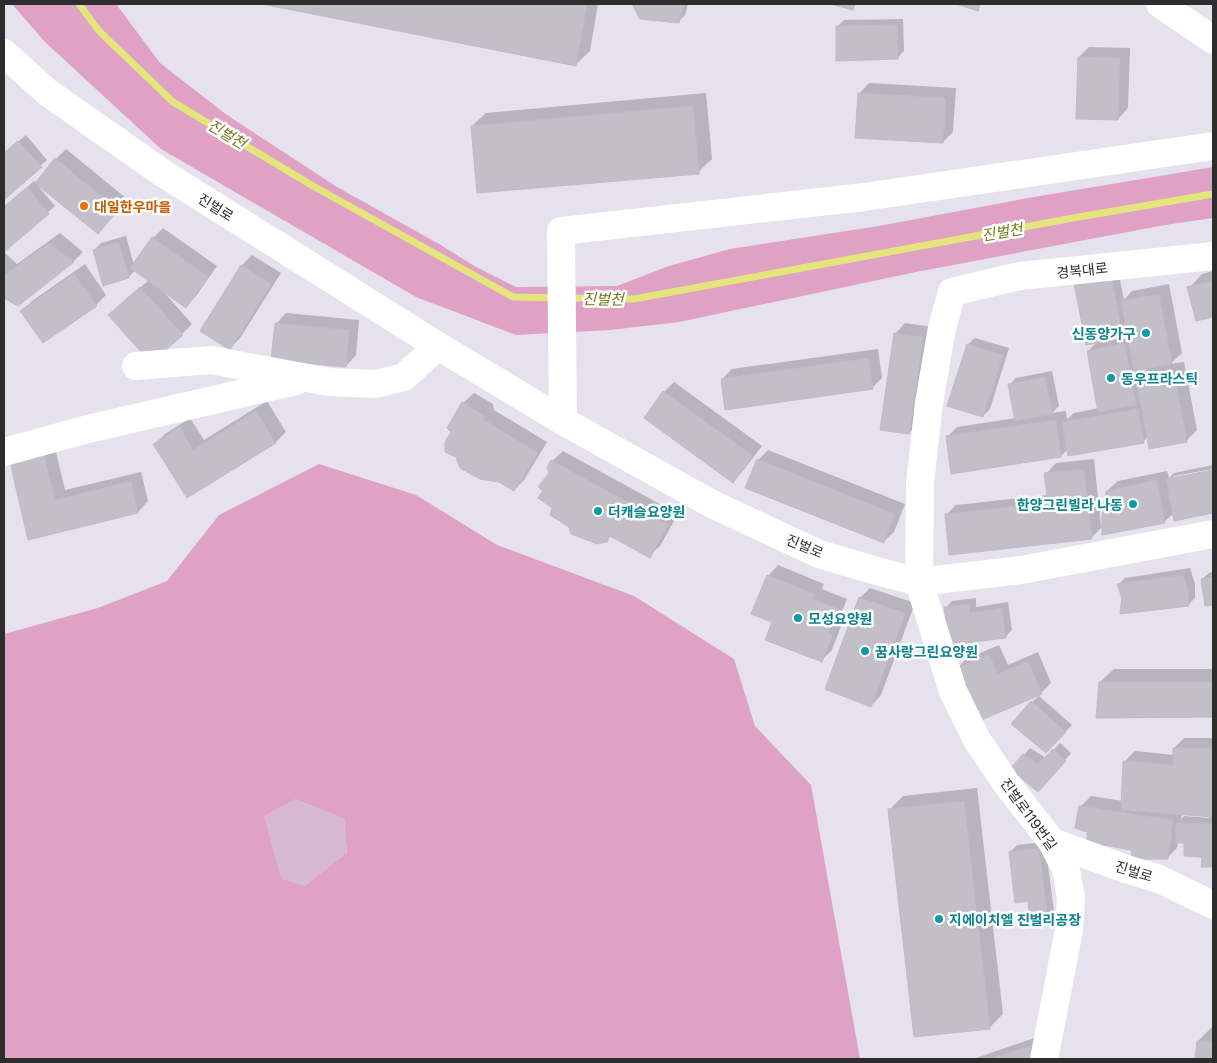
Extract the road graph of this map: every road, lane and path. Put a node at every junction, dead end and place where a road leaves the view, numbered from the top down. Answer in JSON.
{"nodes":[{"id":1,"x":1160,"y":4,"type":"edge"},
{"id":2,"x":1213,"y":40,"type":"edge"},
{"id":3,"x":4,"y":53,"type":"edge"},
{"id":4,"x":1213,"y":146,"type":"edge"},
{"id":5,"x":1213,"y":256,"type":"edge"},
{"id":6,"x":952,"y":292,"type":"joint"},
{"id":7,"x":438,"y":346,"type":"junction"},
{"id":8,"x":136,"y":366,"type":"dead end"},
{"id":9,"x":308,"y":379,"type":"junction"},
{"id":10,"x":563,"y":421,"type":"junction"},
{"id":11,"x":4,"y":452,"type":"edge"},
{"id":12,"x":1213,"y":534,"type":"edge"},
{"id":13,"x":919,"y":582,"type":"junction"},
{"id":14,"x":1052,"y":842,"type":"junction"},
{"id":15,"x":1213,"y":905,"type":"edge"},
{"id":16,"x":1044,"y":1059,"type":"edge"}],
"edges":[{"from":1,"to":2,"type":"street"},
{"from":3,"to":7,"type":"street","name":"진벌로"},
{"from":4,"to":10,"type":"street"},
{"from":5,"to":6,"type":"street","name":"경복대로"},
{"from":6,"to":13,"type":"street","name":"진벌로119번길"},
{"from":7,"to":9,"type":"street"},
{"from":7,"to":10,"type":"street","name":"진벌로"},
{"from":8,"to":9,"type":"street"},
{"from":9,"to":11,"type":"street"},
{"from":10,"to":13,"type":"street","name":"진벌로"},
{"from":12,"to":13,"type":"street","name":"진벌로"},
{"from":13,"to":14,"type":"street","name":"진벌로119번길"},
{"from":14,"to":15,"type":"street","name":"진벌로"},
{"from":14,"to":16,"type":"street","name":"진벌로119번길"}]}
